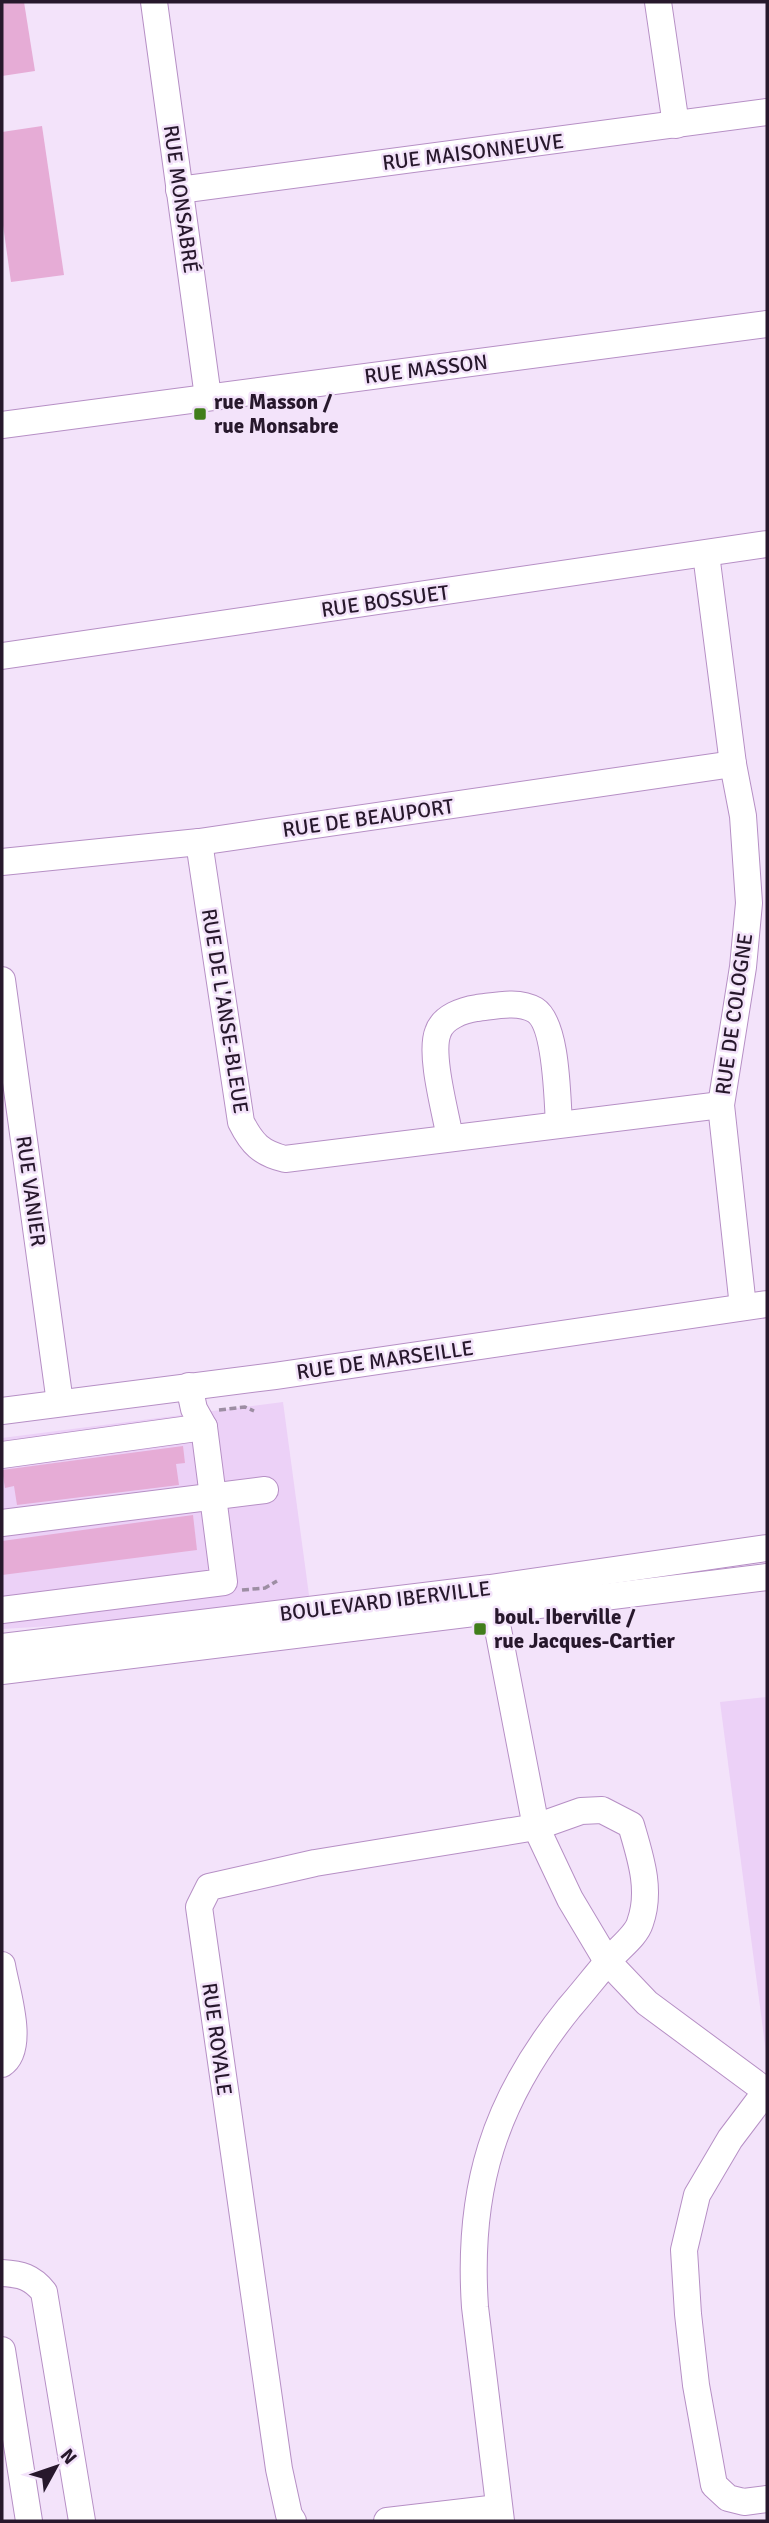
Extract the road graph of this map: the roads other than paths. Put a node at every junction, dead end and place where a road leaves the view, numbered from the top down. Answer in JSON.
{"nodes":[{"id":1,"x":154,"y":2,"type":"edge"},
{"id":2,"x":658,"y":2,"type":"edge"},
{"id":3,"x":767,"y":112,"type":"edge"},
{"id":4,"x":676,"y":125,"type":"junction"},
{"id":5,"x":179,"y":190,"type":"junction"},
{"id":6,"x":767,"y":324,"type":"edge"},
{"id":7,"x":208,"y":397,"type":"junction"},
{"id":8,"x":2,"y":425,"type":"edge"},
{"id":9,"x":767,"y":544,"type":"edge"},
{"id":10,"x":706,"y":554,"type":"junction"},
{"id":11,"x":2,"y":656,"type":"edge"},
{"id":12,"x":733,"y":764,"type":"junction"},
{"id":13,"x":199,"y":842,"type":"junction"},
{"id":14,"x":2,"y":862,"type":"edge"},
{"id":15,"x":2,"y":980,"type":"edge"},
{"id":16,"x":721,"y":1105,"type":"junction"},
{"id":17,"x":559,"y":1122,"type":"junction"},
{"id":18,"x":450,"y":1138,"type":"junction"},
{"id":19,"x":755,"y":1305,"type":"edge"},
{"id":20,"x":190,"y":1386,"type":"junction"},
{"id":21,"x":60,"y":1403,"type":"junction"},
{"id":22,"x":2,"y":1411,"type":"edge"},
{"id":23,"x":202,"y":1423,"type":"junction"},
{"id":24,"x":2,"y":1455,"type":"edge"},
{"id":25,"x":265,"y":1490,"type":"dead end"},
{"id":26,"x":213,"y":1496,"type":"junction"},
{"id":27,"x":2,"y":1523,"type":"edge"},
{"id":28,"x":767,"y":1548,"type":"edge"},
{"id":29,"x":767,"y":1577,"type":"edge"},
{"id":30,"x":179,"y":1588,"type":"junction"},
{"id":31,"x":491,"y":1600,"type":"junction"},
{"id":32,"x":2,"y":1610,"type":"edge"},
{"id":33,"x":186,"y":1638,"type":"junction"},
{"id":34,"x":2,"y":1647,"type":"edge"},
{"id":35,"x":2,"y":1671,"type":"edge"},
{"id":36,"x":536,"y":1827,"type":"junction"},
{"id":37,"x":607,"y":1961,"type":"junction"},
{"id":38,"x":2,"y":1965,"type":"edge"},
{"id":39,"x":2,"y":2064,"type":"edge"},
{"id":40,"x":766,"y":2090,"type":"edge"},
{"id":41,"x":2,"y":2273,"type":"edge"},
{"id":42,"x":2,"y":2350,"type":"edge"},
{"id":43,"x":767,"y":2499,"type":"edge"},
{"id":44,"x":500,"y":2515,"type":"edge"},
{"id":45,"x":29,"y":2521,"type":"edge"},
{"id":46,"x":82,"y":2521,"type":"edge"},
{"id":47,"x":293,"y":2521,"type":"edge"},
{"id":48,"x":387,"y":2521,"type":"edge"}],
"edges":[{"from":1,"to":5,"type":"street","name":"RUE MONSABRÉ"},
{"from":2,"to":4,"type":"street"},
{"from":3,"to":4,"type":"street","name":"RUE MAISONNEUVE"},
{"from":4,"to":5,"type":"street","name":"RUE MAISONNEUVE"},
{"from":5,"to":7,"type":"street","name":"RUE MONSABRÉ"},
{"from":6,"to":7,"type":"street","name":"RUE MASSON"},
{"from":7,"to":8,"type":"street","name":"RUE MASSON"},
{"from":9,"to":10,"type":"street","name":"RUE BOSSUET"},
{"from":10,"to":11,"type":"street","name":"RUE BOSSUET"},
{"from":10,"to":12,"type":"street","name":"RUE DE COLOGNE"},
{"from":12,"to":13,"type":"street","name":"RUE DE BEAUPORT"},
{"from":12,"to":16,"type":"street","name":"RUE DE COLOGNE"},
{"from":13,"to":14,"type":"street","name":"RUE DE BEAUPORT"},
{"from":13,"to":18,"type":"street","name":"RUE DE L'ANSE-BLEUE"},
{"from":15,"to":21,"type":"street","name":"RUE VANIER"},
{"from":16,"to":17,"type":"street","name":"RUE DE L'ANSE-BLEUE"},
{"from":16,"to":19,"type":"street","name":"RUE DE COLOGNE"},
{"from":17,"to":18,"type":"street","name":"RUE DE L'ANSE-BLEUE"},
{"from":17,"to":18,"type":"street"},
{"from":19,"to":20,"type":"street","name":"RUE DE MARSEILLE"},
{"from":20,"to":21,"type":"street","name":"RUE DE MARSEILLE"},
{"from":20,"to":23,"type":"street"},
{"from":21,"to":22,"type":"street","name":"RUE DE MARSEILLE"},
{"from":23,"to":24,"type":"street"},
{"from":23,"to":26,"type":"street"},
{"from":25,"to":26,"type":"street"},
{"from":26,"to":27,"type":"street"},
{"from":26,"to":30,"type":"street"},
{"from":28,"to":31,"type":"street","name":"BOULEVARD IBERVILLE"},
{"from":29,"to":31,"type":"street","name":"BOULEVARD IBERVILLE"},
{"from":30,"to":32,"type":"street"},
{"from":30,"to":33,"type":"street"},
{"from":31,"to":33,"type":"street","name":"BOULEVARD IBERVILLE"},
{"from":31,"to":36,"type":"street"},
{"from":33,"to":34,"type":"street","name":"BOULEVARD IBERVILLE"},
{"from":33,"to":35,"type":"street","name":"BOULEVARD IBERVILLE"},
{"from":36,"to":37,"type":"street"},
{"from":36,"to":37,"type":"street"},
{"from":36,"to":47,"type":"street","name":"RUE ROYALE"},
{"from":37,"to":40,"type":"street"},
{"from":37,"to":44,"type":"street"},
{"from":38,"to":39,"type":"street"},
{"from":40,"to":43,"type":"street"},
{"from":41,"to":46,"type":"street"},
{"from":42,"to":45,"type":"street"},
{"from":44,"to":48,"type":"street"}]}
